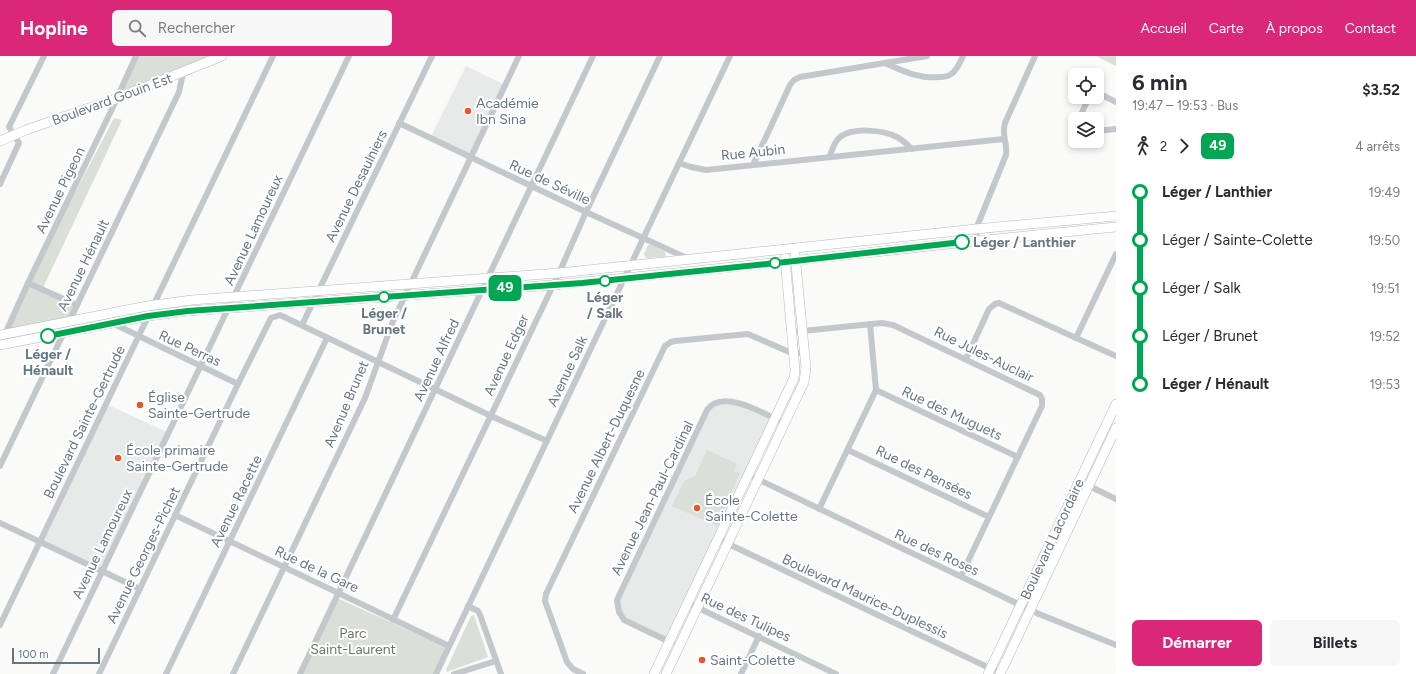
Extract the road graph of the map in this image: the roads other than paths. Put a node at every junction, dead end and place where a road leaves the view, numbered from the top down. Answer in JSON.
{"nodes":[{"id":1,"x":44,"y":56,"type":"edge"},
{"id":2,"x":136,"y":56,"type":"edge"},
{"id":3,"x":222,"y":56,"type":"edge"},
{"id":4,"x":273,"y":56,"type":"edge"},
{"id":5,"x":349,"y":56,"type":"edge"},
{"id":6,"x":432,"y":56,"type":"edge"},
{"id":7,"x":519,"y":56,"type":"edge"},
{"id":8,"x":593,"y":56,"type":"edge"},
{"id":9,"x":660,"y":56,"type":"edge"},
{"id":10,"x":730,"y":56,"type":"edge"},
{"id":11,"x":927,"y":56,"type":"edge"},
{"id":12,"x":963,"y":56,"type":"edge"},
{"id":13,"x":1035,"y":56,"type":"edge"},
{"id":14,"x":885,"y":63,"type":"junction"},
{"id":15,"x":183,"y":73,"type":"junction"},
{"id":16,"x":1104,"y":96,"type":"edge"},
{"id":17,"x":116,"y":99,"type":"junction"},
{"id":18,"x":1116,"y":102,"type":"edge"},
{"id":19,"x":399,"y":123,"type":"junction"},
{"id":20,"x":1116,"y":129,"type":"edge"},
{"id":21,"x":1104,"y":130,"type":"edge"},
{"id":22,"x":14,"y":135,"type":"junction"},
{"id":23,"x":1004,"y":139,"type":"junction"},
{"id":24,"x":0,"y":141,"type":"edge"},
{"id":25,"x":912,"y":149,"type":"junction"},
{"id":26,"x":830,"y":156,"type":"junction"},
{"id":27,"x":470,"y":157,"type":"junction"},
{"id":28,"x":679,"y":163,"type":"junction"},
{"id":29,"x":753,"y":164,"type":"junction"},
{"id":30,"x":0,"y":184,"type":"edge"},
{"id":31,"x":532,"y":186,"type":"junction"},
{"id":32,"x":586,"y":212,"type":"junction"},
{"id":33,"x":1116,"y":216,"type":"edge"},
{"id":34,"x":1116,"y":227,"type":"edge"},
{"id":35,"x":976,"y":229,"type":"junction"},
{"id":36,"x":643,"y":238,"type":"junction"},
{"id":37,"x":977,"y":241,"type":"junction"},
{"id":38,"x":794,"y":249,"type":"junction"},
{"id":39,"x":784,"y":250,"type":"junction"},
{"id":40,"x":1116,"y":254,"type":"edge"},
{"id":41,"x":692,"y":260,"type":"junction"},
{"id":42,"x":795,"y":261,"type":"junction"},
{"id":43,"x":785,"y":262,"type":"junction"},
{"id":44,"x":630,"y":267,"type":"junction"},
{"id":45,"x":559,"y":274,"type":"junction"},
{"id":46,"x":488,"y":278,"type":"junction"},
{"id":47,"x":624,"y":278,"type":"junction"},
{"id":48,"x":28,"y":283,"type":"junction"},
{"id":49,"x":411,"y":284,"type":"junction"},
{"id":50,"x":552,"y":285,"type":"junction"},
{"id":51,"x":319,"y":290,"type":"junction"},
{"id":52,"x":483,"y":290,"type":"junction"},
{"id":53,"x":405,"y":295,"type":"junction"},
{"id":54,"x":234,"y":296,"type":"junction"},
{"id":55,"x":313,"y":302,"type":"junction"},
{"id":56,"x":77,"y":305,"type":"junction"},
{"id":57,"x":153,"y":305,"type":"junction"},
{"id":58,"x":229,"y":308,"type":"junction"},
{"id":59,"x":148,"y":316,"type":"junction"},
{"id":60,"x":69,"y":321,"type":"junction"},
{"id":61,"x":112,"y":323,"type":"junction"},
{"id":62,"x":870,"y":324,"type":"junction"},
{"id":63,"x":302,"y":325,"type":"junction"},
{"id":64,"x":802,"y":331,"type":"junction"},
{"id":65,"x":792,"y":332,"type":"junction"},
{"id":66,"x":64,"y":333,"type":"junction"},
{"id":67,"x":2,"y":334,"type":"edge"},
{"id":68,"x":138,"y":337,"type":"junction"},
{"id":69,"x":327,"y":338,"type":"junction"},
{"id":70,"x":1076,"y":338,"type":"junction"},
{"id":71,"x":0,"y":345,"type":"edge"},
{"id":72,"x":794,"y":353,"type":"junction"},
{"id":73,"x":804,"y":353,"type":"junction"},
{"id":74,"x":1116,"y":356,"type":"edge"},
{"id":75,"x":966,"y":359,"type":"junction"},
{"id":76,"x":378,"y":362,"type":"junction"},
{"id":77,"x":201,"y":366,"type":"junction"},
{"id":78,"x":238,"y":384,"type":"junction"},
{"id":79,"x":436,"y":389,"type":"junction"},
{"id":80,"x":876,"y":390,"type":"junction"},
{"id":81,"x":1116,"y":404,"type":"edge"},
{"id":82,"x":491,"y":416,"type":"junction"},
{"id":83,"x":775,"y":419,"type":"junction"},
{"id":84,"x":785,"y":424,"type":"junction"},
{"id":85,"x":1116,"y":428,"type":"edge"},
{"id":86,"x":547,"y":441,"type":"junction"},
{"id":87,"x":848,"y":450,"type":"junction"},
{"id":88,"x":1018,"y":457,"type":"junction"},
{"id":89,"x":0,"y":466,"type":"edge"},
{"id":90,"x":749,"y":475,"type":"junction"},
{"id":91,"x":758,"y":480,"type":"junction"},
{"id":92,"x":1079,"y":481,"type":"junction"},
{"id":93,"x":1089,"y":486,"type":"junction"},
{"id":94,"x":1116,"y":498,"type":"edge"},
{"id":95,"x":819,"y":509,"type":"junction"},
{"id":96,"x":175,"y":515,"type":"junction"},
{"id":97,"x":989,"y":517,"type":"junction"},
{"id":98,"x":0,"y":523,"type":"edge"},
{"id":99,"x":718,"y":539,"type":"junction"},
{"id":100,"x":230,"y":541,"type":"junction"},
{"id":101,"x":40,"y":542,"type":"junction"},
{"id":102,"x":727,"y":544,"type":"junction"},
{"id":103,"x":284,"y":567,"type":"junction"},
{"id":104,"x":102,"y":571,"type":"junction"},
{"id":105,"x":961,"y":576,"type":"junction"},
{"id":106,"x":140,"y":589,"type":"junction"},
{"id":107,"x":339,"y":592,"type":"junction"},
{"id":108,"x":688,"y":603,"type":"junction"},
{"id":109,"x":1020,"y":605,"type":"junction"},
{"id":110,"x":468,"y":606,"type":"junction"},
{"id":111,"x":697,"y":607,"type":"junction"},
{"id":112,"x":1030,"y":609,"type":"junction"},
{"id":113,"x":393,"y":620,"type":"junction"},
{"id":114,"x":0,"y":625,"type":"edge"},
{"id":115,"x":759,"y":636,"type":"junction"},
{"id":116,"x":670,"y":642,"type":"junction"},
{"id":117,"x":1116,"y":645,"type":"edge"},
{"id":118,"x":449,"y":646,"type":"junction"},
{"id":119,"x":678,"y":647,"type":"junction"},
{"id":120,"x":496,"y":661,"type":"junction"},
{"id":121,"x":989,"y":671,"type":"edge"},
{"id":122,"x":53,"y":674,"type":"edge"},
{"id":123,"x":99,"y":674,"type":"edge"},
{"id":124,"x":166,"y":674,"type":"edge"},
{"id":125,"x":233,"y":674,"type":"edge"},
{"id":126,"x":300,"y":674,"type":"edge"},
{"id":127,"x":437,"y":674,"type":"edge"},
{"id":128,"x":454,"y":674,"type":"edge"},
{"id":129,"x":501,"y":674,"type":"edge"},
{"id":130,"x":583,"y":674,"type":"edge"},
{"id":131,"x":654,"y":674,"type":"edge"},
{"id":132,"x":666,"y":674,"type":"edge"},
{"id":133,"x":741,"y":674,"type":"edge"},
{"id":134,"x":836,"y":674,"type":"edge"},
{"id":135,"x":1000,"y":674,"type":"edge"}],
"edges":[{"from":1,"to":22,"type":"street"},
{"from":2,"to":17,"type":"street","name":"Avenue Pigeon"},
{"from":3,"to":15,"type":"main road","name":"Boulevard Gouin Est"},
{"from":4,"to":57,"type":"street","name":"Boulevard Sainte-Gertrude"},
{"from":5,"to":54,"type":"street","name":"Avenue Lamoureux"},
{"from":6,"to":19,"type":"street","name":"Avenue Desaulniers"},
{"from":7,"to":27,"type":"street","name":"Avenue Brunet"},
{"from":8,"to":31,"type":"street","name":"Avenue Alfred"},
{"from":9,"to":32,"type":"street","name":"Avenue Edger"},
{"from":10,"to":28,"type":"street","name":"Avenue Salk"},
{"from":11,"to":14,"type":"street"},
{"from":12,"to":14,"type":"street"},
{"from":13,"to":23,"type":"street"},
{"from":14,"to":29,"type":"street"},
{"from":15,"to":17,"type":"main road","name":"Boulevard Gouin Est"},
{"from":15,"to":56,"type":"street","name":"Avenue Hénault"},
{"from":16,"to":18,"type":"street"},
{"from":17,"to":22,"type":"main road","name":"Boulevard Gouin Est"},
{"from":17,"to":48,"type":"street","name":"Avenue Pigeon"},
{"from":19,"to":27,"type":"street","name":"Rue de Séville"},
{"from":19,"to":51,"type":"street","name":"Avenue Desaulniers"},
{"from":20,"to":21,"type":"street"},
{"from":22,"to":24,"type":"main road","name":"Boulevard Gouin Est"},
{"from":22,"to":30,"type":"street"},
{"from":23,"to":25,"type":"street","name":"Rue Aubin"},
{"from":23,"to":35,"type":"street"},
{"from":25,"to":26,"type":"street","name":"Rue Aubin"},
{"from":25,"to":26,"type":"street"},
{"from":26,"to":29,"type":"street","name":"Rue Aubin"},
{"from":27,"to":31,"type":"street","name":"Rue de Séville"},
{"from":27,"to":49,"type":"street","name":"Avenue Brunet"},
{"from":28,"to":29,"type":"street","name":"Rue Aubin"},
{"from":28,"to":36,"type":"street","name":"Avenue Salk"},
{"from":31,"to":32,"type":"street","name":"Rue de Séville"},
{"from":31,"to":46,"type":"street","name":"Avenue Alfred"},
{"from":32,"to":36,"type":"street","name":"Rue de Séville"},
{"from":32,"to":45,"type":"street","name":"Avenue Edger"},
{"from":33,"to":35,"type":"main road"},
{"from":34,"to":37,"type":"main road"},
{"from":35,"to":37,"type":"street"},
{"from":35,"to":38,"type":"main road"},
{"from":36,"to":41,"type":"street","name":"Rue de Séville"},
{"from":36,"to":44,"type":"street","name":"Avenue Salk"},
{"from":37,"to":42,"type":"main road"},
{"from":38,"to":39,"type":"main road"},
{"from":38,"to":42,"type":"main road"},
{"from":39,"to":41,"type":"main road"},
{"from":39,"to":43,"type":"main road"},
{"from":40,"to":70,"type":"street"},
{"from":41,"to":44,"type":"main road"},
{"from":42,"to":43,"type":"main road"},
{"from":42,"to":64,"type":"main road"},
{"from":43,"to":47,"type":"main road"},
{"from":43,"to":65,"type":"main road"},
{"from":44,"to":45,"type":"main road"},
{"from":44,"to":47,"type":"street","name":"Avenue Salk"},
{"from":45,"to":46,"type":"main road"},
{"from":45,"to":50,"type":"street","name":"Avenue Edger"},
{"from":46,"to":49,"type":"main road"},
{"from":46,"to":52,"type":"street","name":"Avenue Alfred"},
{"from":47,"to":50,"type":"main road"},
{"from":47,"to":86,"type":"street","name":"Avenue Salk"},
{"from":48,"to":56,"type":"street"},
{"from":48,"to":67,"type":"street","name":"Avenue Pigeon"},
{"from":49,"to":51,"type":"main road"},
{"from":49,"to":53,"type":"street","name":"Avenue Brunet"},
{"from":50,"to":52,"type":"main road"},
{"from":50,"to":82,"type":"street","name":"Avenue Edger"},
{"from":51,"to":54,"type":"main road"},
{"from":51,"to":55,"type":"street","name":"Avenue Desaulniers"},
{"from":52,"to":53,"type":"main road"},
{"from":52,"to":79,"type":"street","name":"Avenue Alfred"},
{"from":53,"to":55,"type":"main road"},
{"from":53,"to":76,"type":"street","name":"Avenue Brunet"},
{"from":54,"to":57,"type":"main road"},
{"from":54,"to":58,"type":"street","name":"Avenue Lamoureux"},
{"from":55,"to":58,"type":"main road"},
{"from":55,"to":63,"type":"street","name":"Avenue Desaulniers"},
{"from":56,"to":60,"type":"street","name":"Avenue Hénault"},
{"from":57,"to":59,"type":"street","name":"Boulevard Sainte-Gertrude"},
{"from":57,"to":60,"type":"main road"},
{"from":58,"to":59,"type":"main road"},
{"from":58,"to":77,"type":"street","name":"Avenue Lamoureux"},
{"from":59,"to":61,"type":"main road"},
{"from":59,"to":68,"type":"street","name":"Boulevard Sainte-Gertrude"},
{"from":60,"to":66,"type":"street","name":"Avenue Hénault"},
{"from":60,"to":67,"type":"main road"},
{"from":61,"to":66,"type":"main road"},
{"from":61,"to":68,"type":"street","name":"Rue Perras"},
{"from":62,"to":64,"type":"street","name":"Rue Jules-Auclair"},
{"from":62,"to":75,"type":"street","name":"Rue Jules-Auclair"},
{"from":62,"to":80,"type":"street"},
{"from":63,"to":69,"type":"street"},
{"from":63,"to":78,"type":"street","name":"Avenue Georges-Pichet"},
{"from":64,"to":65,"type":"street","name":"Rue Jules-Auclair"},
{"from":64,"to":73,"type":"main road"},
{"from":65,"to":72,"type":"main road"},
{"from":66,"to":71,"type":"main road"},
{"from":66,"to":89,"type":"street","name":"Avenue Hénault"},
{"from":68,"to":77,"type":"street","name":"Rue Perras"},
{"from":68,"to":101,"type":"street","name":"Boulevard Sainte-Gertrude"},
{"from":69,"to":76,"type":"street"},
{"from":69,"to":100,"type":"street","name":"Avenue Racette"},
{"from":70,"to":74,"type":"street"},
{"from":70,"to":75,"type":"street"},
{"from":72,"to":73,"type":"street","name":"Avenue Albert-Duquesne"},
{"from":72,"to":83,"type":"main road"},
{"from":72,"to":130,"type":"street","name":"Avenue Albert-Duquesne"},
{"from":73,"to":84,"type":"main road"},
{"from":75,"to":88,"type":"street","name":"Rue Jules-Auclair"},
{"from":76,"to":79,"type":"street"},
{"from":76,"to":103,"type":"street","name":"Avenue Brunet"},
{"from":77,"to":78,"type":"street","name":"Rue Perras"},
{"from":77,"to":104,"type":"street","name":"Avenue Lamoureux"},
{"from":78,"to":96,"type":"street","name":"Avenue Georges-Pichet"},
{"from":79,"to":82,"type":"street"},
{"from":79,"to":107,"type":"street","name":"Avenue Alfred"},
{"from":80,"to":87,"type":"street"},
{"from":80,"to":88,"type":"street","name":"Rue des Muguets"},
{"from":81,"to":92,"type":"main road","name":"Boulevard Lacordaire"},
{"from":82,"to":86,"type":"street"},
{"from":82,"to":113,"type":"street","name":"Avenue Edger"},
{"from":83,"to":84,"type":"street","name":"Avenue Jean-Paul-Cardinal"},
{"from":83,"to":90,"type":"main road"},
{"from":83,"to":116,"type":"street","name":"Avenue Jean-Paul-Cardinal"},
{"from":84,"to":91,"type":"main road"},
{"from":85,"to":93,"type":"main road","name":"Boulevard Lacordaire"},
{"from":86,"to":110,"type":"street","name":"Avenue Salk"},
{"from":87,"to":95,"type":"street"},
{"from":87,"to":97,"type":"street","name":"Rue des Pensées"},
{"from":88,"to":97,"type":"street","name":"Rue Jules-Auclair"},
{"from":90,"to":91,"type":"street","name":"Rue des Roses"},
{"from":90,"to":99,"type":"main road"},
{"from":91,"to":95,"type":"street","name":"Rue des Roses"},
{"from":91,"to":102,"type":"main road"},
{"from":92,"to":93,"type":"street"},
{"from":92,"to":109,"type":"main road","name":"Boulevard Lacordaire"},
{"from":93,"to":94,"type":"street"},
{"from":93,"to":112,"type":"main road","name":"Boulevard Lacordaire"},
{"from":95,"to":105,"type":"street","name":"Rue des Roses"},
{"from":96,"to":100,"type":"street","name":"Rue de la Gare"},
{"from":96,"to":106,"type":"street","name":"Avenue Georges-Pichet"},
{"from":97,"to":105,"type":"street","name":"Rue Jules-Auclair"},
{"from":98,"to":101,"type":"street"},
{"from":99,"to":102,"type":"street","name":"Boulevard Maurice-Duplessis"},
{"from":99,"to":108,"type":"main road"},
{"from":100,"to":103,"type":"street","name":"Rue de la Gare"},
{"from":100,"to":124,"type":"street","name":"Avenue Racette"},
{"from":101,"to":104,"type":"street"},
{"from":101,"to":114,"type":"street","name":"Boulevard Sainte-Gertrude"},
{"from":102,"to":111,"type":"main road"},
{"from":102,"to":121,"type":"street","name":"Boulevard Maurice-Duplessis"},
{"from":103,"to":107,"type":"street","name":"Rue de la Gare"},
{"from":103,"to":125,"type":"street","name":"Avenue Brunet"},
{"from":104,"to":106,"type":"street"},
{"from":104,"to":122,"type":"street","name":"Avenue Lamoureux"},
{"from":105,"to":109,"type":"street","name":"Rue des Roses"},
{"from":106,"to":123,"type":"street","name":"Avenue Georges-Pichet"},
{"from":107,"to":113,"type":"street","name":"Rue de la Gare"},
{"from":107,"to":126,"type":"street","name":"Avenue Alfred"},
{"from":108,"to":111,"type":"street","name":"Rue des Tulipes"},
{"from":108,"to":116,"type":"main road"},
{"from":109,"to":112,"type":"street","name":"Rue des Roses"},
{"from":109,"to":121,"type":"main road","name":"Boulevard Lacordaire"},
{"from":110,"to":118,"type":"street","name":"Avenue Salk"},
{"from":110,"to":120,"type":"street"},
{"from":111,"to":115,"type":"street","name":"Rue des Tulipes"},
{"from":111,"to":119,"type":"main road"},
{"from":112,"to":117,"type":"street","name":"Rue des Roses"},
{"from":112,"to":135,"type":"main road","name":"Boulevard Lacordaire"},
{"from":113,"to":118,"type":"street","name":"Rue de la Gare"},
{"from":115,"to":133,"type":"street"},
{"from":115,"to":134,"type":"street","name":"Rue des Tulipes"},
{"from":116,"to":119,"type":"street","name":"Avenue Jean-Paul-Cardinal"},
{"from":116,"to":131,"type":"main road"},
{"from":118,"to":127,"type":"street","name":"Avenue Salk"},
{"from":119,"to":132,"type":"main road"},
{"from":120,"to":128,"type":"street"},
{"from":120,"to":129,"type":"street"},
{"from":121,"to":135,"type":"street","name":"Boulevard Maurice-Duplessis"}]}
